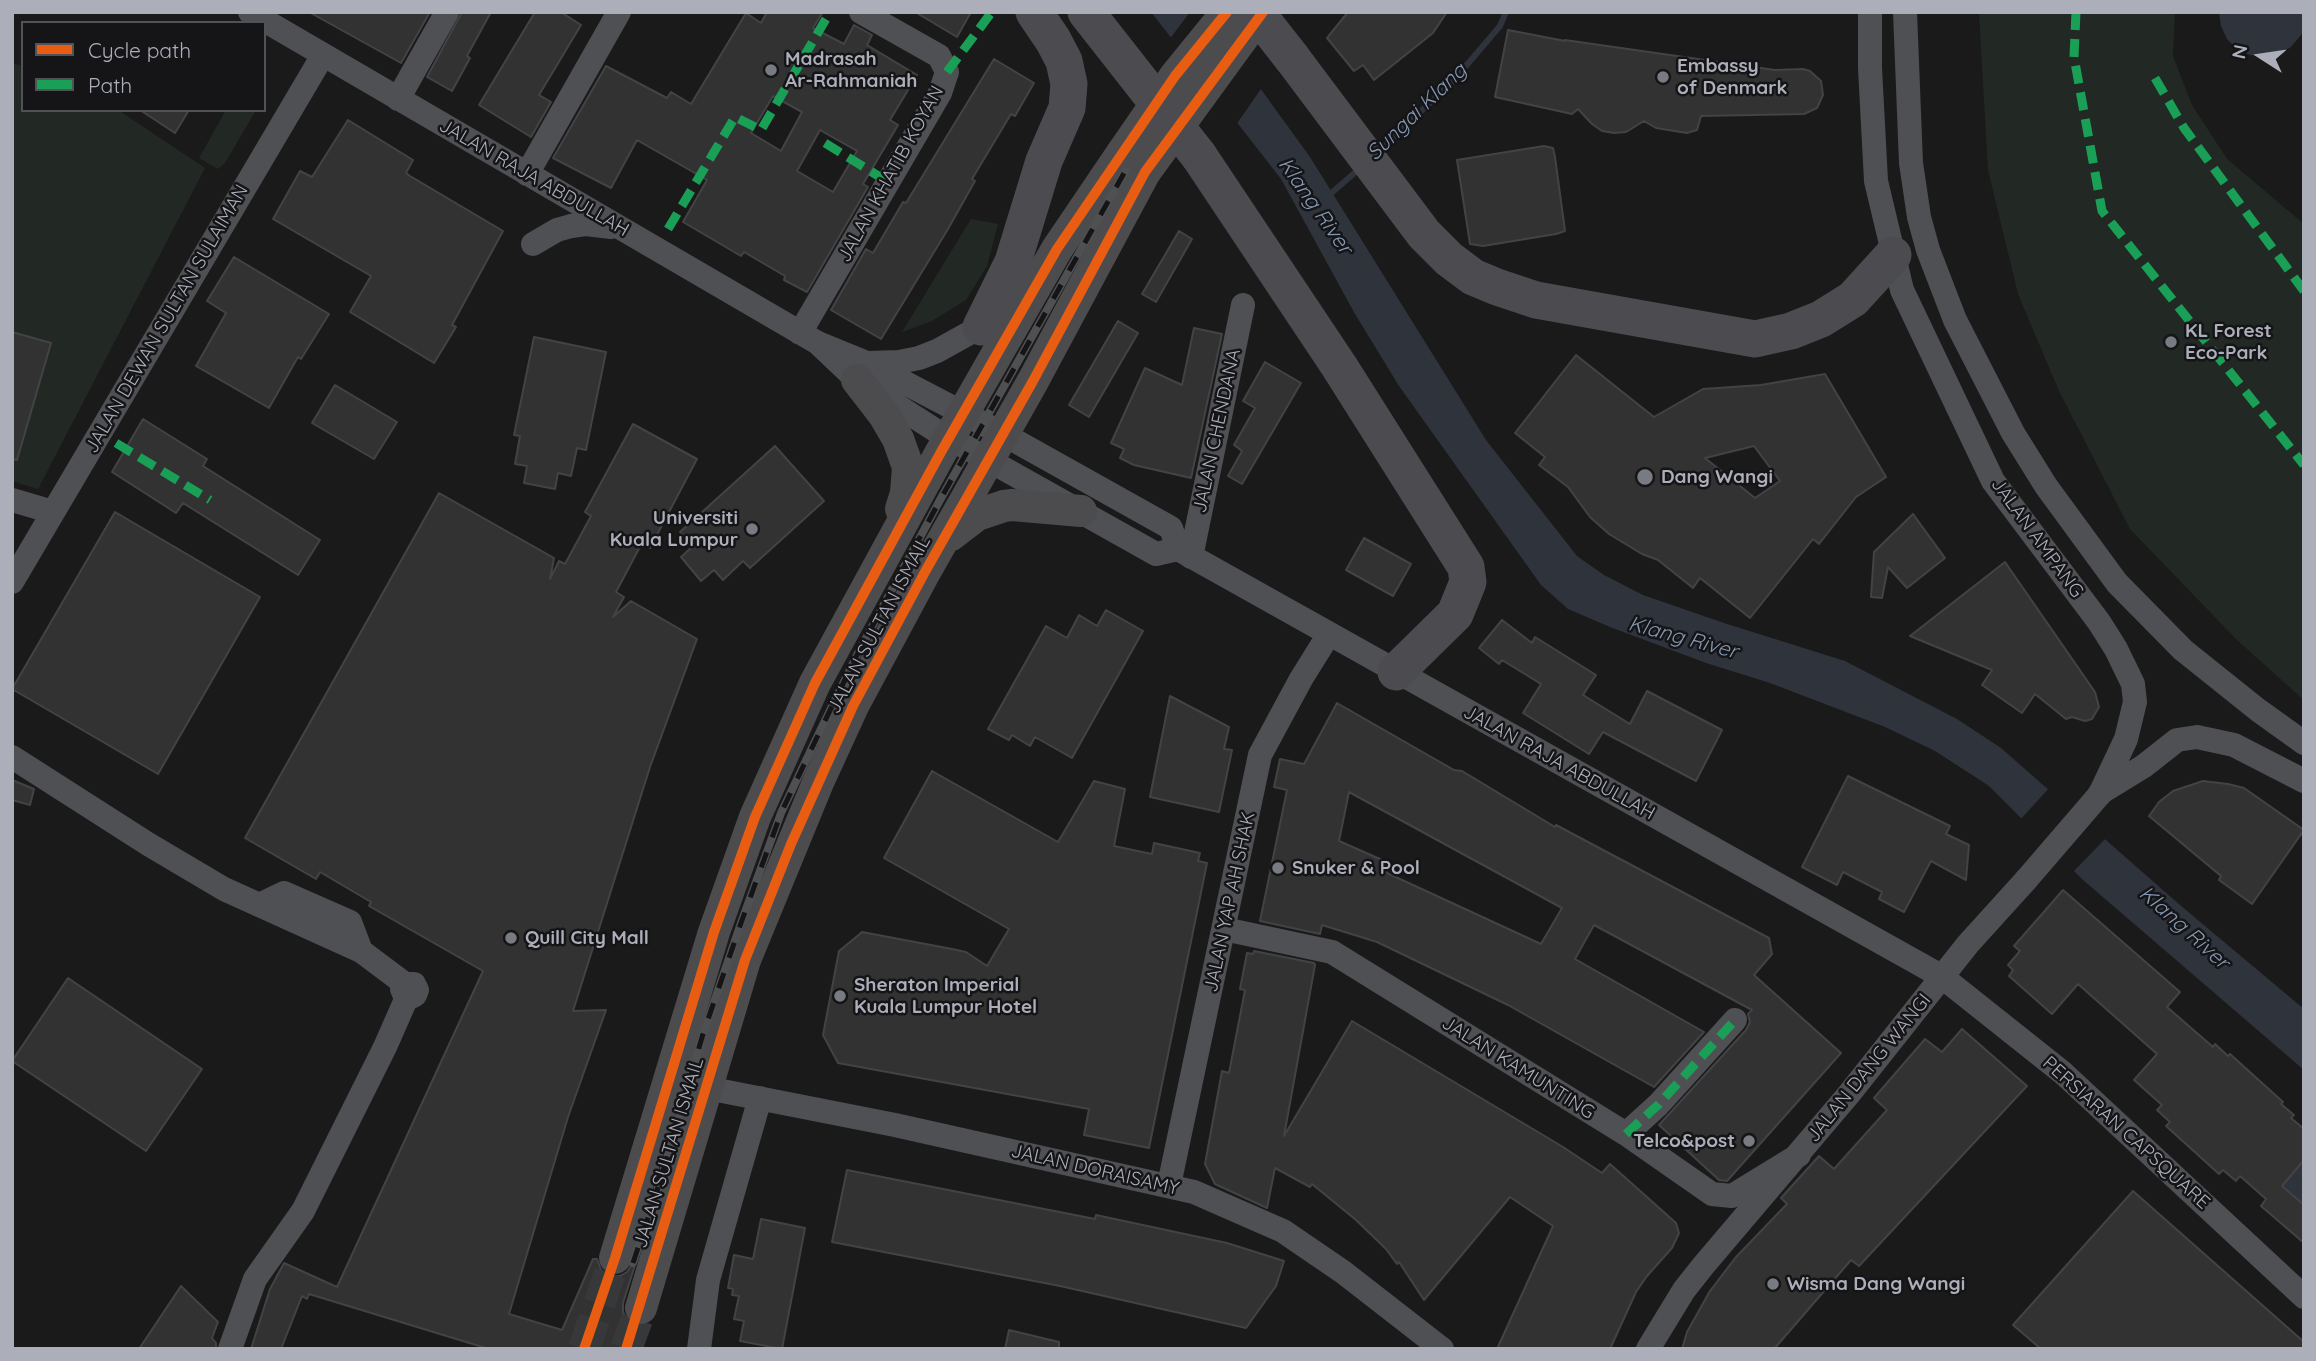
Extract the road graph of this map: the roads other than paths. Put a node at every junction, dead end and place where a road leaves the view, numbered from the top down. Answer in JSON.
{"nodes":[{"id":1,"x":447,"y":12,"type":"edge"},
{"id":2,"x":619,"y":12,"type":"edge"},
{"id":3,"x":861,"y":12,"type":"edge"},
{"id":4,"x":1034,"y":12,"type":"edge"},
{"id":5,"x":1086,"y":12,"type":"edge"},
{"id":6,"x":1870,"y":12,"type":"edge"},
{"id":7,"x":1905,"y":12,"type":"edge"},
{"id":8,"x":263,"y":15,"type":"edge"},
{"id":9,"x":1250,"y":15,"type":"edge"},
{"id":10,"x":323,"y":55,"type":"junction"},
{"id":11,"x":398,"y":99,"type":"junction"},
{"id":12,"x":1133,"y":162,"type":"junction"},
{"id":13,"x":527,"y":174,"type":"junction"},
{"id":14,"x":619,"y":228,"type":"junction"},
{"id":15,"x":533,"y":244,"type":"dead end"},
{"id":16,"x":1893,"y":256,"type":"junction"},
{"id":17,"x":1013,"y":262,"type":"junction"},
{"id":18,"x":1243,"y":306,"type":"dead end"},
{"id":19,"x":1023,"y":307,"type":"junction"},
{"id":20,"x":981,"y":327,"type":"junction"},
{"id":21,"x":809,"y":338,"type":"junction"},
{"id":22,"x":862,"y":372,"type":"junction"},
{"id":23,"x":956,"y":426,"type":"junction"},
{"id":24,"x":996,"y":446,"type":"junction"},
{"id":25,"x":12,"y":500,"type":"edge"},
{"id":26,"x":1081,"y":511,"type":"junction"},
{"id":27,"x":54,"y":512,"type":"junction"},
{"id":28,"x":945,"y":540,"type":"junction"},
{"id":29,"x":890,"y":547,"type":"junction"},
{"id":30,"x":1184,"y":553,"type":"junction"},
{"id":31,"x":12,"y":582,"type":"edge"},
{"id":32,"x":1329,"y":634,"type":"junction"},
{"id":33,"x":1396,"y":672,"type":"junction"},
{"id":34,"x":2304,"y":743,"type":"edge"},
{"id":35,"x":12,"y":757,"type":"edge"},
{"id":36,"x":2304,"y":781,"type":"edge"},
{"id":37,"x":2100,"y":794,"type":"junction"},
{"id":38,"x":150,"y":845,"type":"junction"},
{"id":39,"x":203,"y":876,"type":"junction"},
{"id":40,"x":1224,"y":929,"type":"junction"},
{"id":41,"x":1941,"y":976,"type":"junction"},
{"id":42,"x":1735,"y":1020,"type":"dead end"},
{"id":43,"x":707,"y":1088,"type":"junction"},
{"id":44,"x":760,"y":1098,"type":"junction"},
{"id":45,"x":1626,"y":1134,"type":"junction"},
{"id":46,"x":1799,"y":1155,"type":"junction"},
{"id":47,"x":1169,"y":1185,"type":"junction"},
{"id":48,"x":615,"y":1258,"type":"tunnel mouth"},
{"id":49,"x":2304,"y":1297,"type":"edge"},
{"id":50,"x":640,"y":1308,"type":"tunnel mouth"},
{"id":51,"x":1672,"y":1311,"type":"junction"},
{"id":52,"x":230,"y":1349,"type":"edge"},
{"id":53,"x":699,"y":1349,"type":"edge"},
{"id":54,"x":1442,"y":1349,"type":"edge"},
{"id":55,"x":1648,"y":1349,"type":"edge"},
{"id":56,"x":1664,"y":1349,"type":"edge"}],
"edges":[{"from":1,"to":11,"type":"street"},
{"from":2,"to":13,"type":"street"},
{"from":3,"to":21,"type":"street","name":"JALAN KHATIB KOYAN"},
{"from":4,"to":17,"type":"highway"},
{"from":5,"to":33,"type":"highway","bridge":true},
{"from":6,"to":16,"type":"street","name":"JALAN AMPANG"},
{"from":7,"to":34,"type":"street","name":"JALAN AMPANG"},
{"from":8,"to":10,"type":"street","name":"JALAN RAJA ABDULLAH"},
{"from":9,"to":12,"type":"main road","name":"JALAN SULTAN ISMAIL","bridge":true},
{"from":9,"to":16,"type":"highway","bridge":true},
{"from":10,"to":11,"type":"street","name":"JALAN RAJA ABDULLAH"},
{"from":10,"to":27,"type":"street","name":"JALAN DEWAN SULTAN SULAIMAN"},
{"from":11,"to":13,"type":"street","name":"JALAN RAJA ABDULLAH"},
{"from":12,"to":19,"type":"main road","name":"JALAN SULTAN ISMAIL"},
{"from":12,"to":24,"type":"main road","name":"JALAN SULTAN ISMAIL"},
{"from":13,"to":14,"type":"street","name":"JALAN RAJA ABDULLAH"},
{"from":14,"to":15,"type":"street"},
{"from":14,"to":21,"type":"street","name":"JALAN RAJA ABDULLAH"},
{"from":16,"to":37,"type":"street","name":"JALAN AMPANG"},
{"from":17,"to":19,"type":"highway"},
{"from":17,"to":20,"type":"highway"},
{"from":18,"to":30,"type":"street","name":"JALAN CHENDANA"},
{"from":19,"to":20,"type":"street"},
{"from":19,"to":23,"type":"main road","name":"JALAN SULTAN ISMAIL"},
{"from":20,"to":22,"type":"street"},
{"from":21,"to":22,"type":"street","name":"JALAN RAJA ABDULLAH"},
{"from":22,"to":23,"type":"street","name":"JALAN RAJA ABDULLAH"},
{"from":22,"to":29,"type":"main road"},
{"from":23,"to":24,"type":"street","name":"JALAN RAJA ABDULLAH"},
{"from":23,"to":29,"type":"main road","name":"JALAN SULTAN ISMAIL"},
{"from":24,"to":26,"type":"street","name":"JALAN RAJA ABDULLAH"},
{"from":24,"to":28,"type":"main road","name":"JALAN SULTAN ISMAIL"},
{"from":24,"to":30,"type":"street","name":"JALAN RAJA ABDULLAH"},
{"from":25,"to":27,"type":"street"},
{"from":26,"to":28,"type":"main road"},
{"from":26,"to":30,"type":"street","name":"JALAN RAJA ABDULLAH"},
{"from":27,"to":31,"type":"street","name":"JALAN DEWAN SULTAN SULAIMAN"},
{"from":28,"to":43,"type":"main road","name":"JALAN SULTAN ISMAIL"},
{"from":29,"to":48,"type":"main road","name":"JALAN SULTAN ISMAIL"},
{"from":30,"to":32,"type":"street","name":"JALAN RAJA ABDULLAH"},
{"from":32,"to":33,"type":"street","name":"JALAN RAJA ABDULLAH"},
{"from":32,"to":40,"type":"street","name":"JALAN YAP AH SHAK"},
{"from":33,"to":41,"type":"street","name":"JALAN RAJA ABDULLAH"},
{"from":35,"to":38,"type":"street"},
{"from":36,"to":37,"type":"street"},
{"from":37,"to":41,"type":"street","name":"JALAN DANG WANGI","bridge":true},
{"from":38,"to":39,"type":"street"},
{"from":38,"to":39,"type":"street"},
{"from":39,"to":52,"type":"street"},
{"from":40,"to":45,"type":"street","name":"JALAN KAMUNTING"},
{"from":40,"to":47,"type":"street","name":"JALAN YAP AH SHAK"},
{"from":41,"to":46,"type":"street","name":"JALAN DANG WANGI"},
{"from":41,"to":49,"type":"street","name":"PERSIARAN CAPSQUARE"},
{"from":42,"to":45,"type":"street"},
{"from":43,"to":44,"type":"street","name":"JALAN DORAISAMY"},
{"from":43,"to":50,"type":"main road","name":"JALAN SULTAN ISMAIL"},
{"from":44,"to":47,"type":"street","name":"JALAN DORAISAMY"},
{"from":44,"to":53,"type":"street"},
{"from":45,"to":46,"type":"street","name":"JALAN KAMUNTING"},
{"from":46,"to":51,"type":"street","name":"JALAN DANG WANGI"},
{"from":47,"to":54,"type":"street","name":"JALAN DORAISAMY"},
{"from":51,"to":55,"type":"street","name":"JALAN DANG WANGI"},
{"from":51,"to":56,"type":"street"}]}
